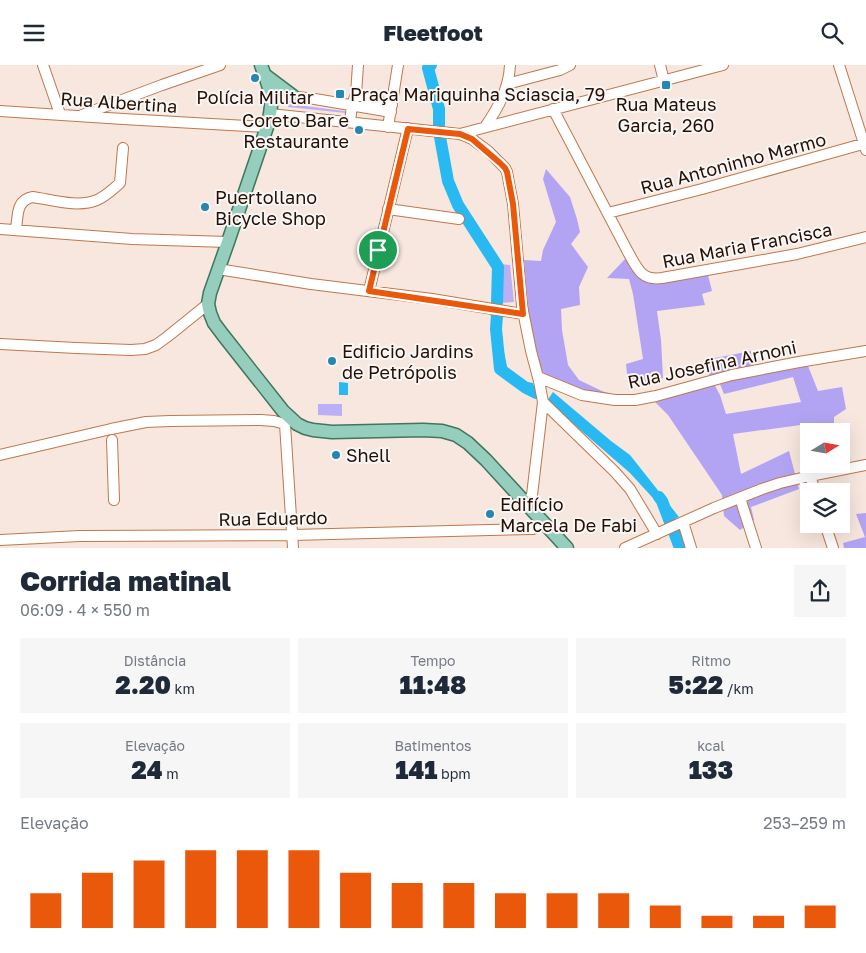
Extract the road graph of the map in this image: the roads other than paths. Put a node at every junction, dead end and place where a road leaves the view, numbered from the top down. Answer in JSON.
{"nodes":[{"id":1,"x":43,"y":65,"type":"edge"},
{"id":2,"x":220,"y":65,"type":"edge"},
{"id":3,"x":358,"y":65,"type":"edge"},
{"id":4,"x":398,"y":65,"type":"edge"},
{"id":5,"x":510,"y":65,"type":"edge"},
{"id":6,"x":570,"y":65,"type":"edge"},
{"id":7,"x":660,"y":65,"type":"edge"},
{"id":8,"x":723,"y":65,"type":"edge"},
{"id":9,"x":839,"y":65,"type":"edge"},
{"id":10,"x":262,"y":69,"type":"edge"},
{"id":11,"x":664,"y":81,"type":"junction"},
{"id":12,"x":507,"y":85,"type":"junction"},
{"id":13,"x":271,"y":94,"type":"junction"},
{"id":14,"x":356,"y":94,"type":"junction"},
{"id":15,"x":292,"y":96,"type":"junction"},
{"id":16,"x":352,"y":105,"type":"junction"},
{"id":17,"x":391,"y":108,"type":"junction"},
{"id":18,"x":553,"y":109,"type":"junction"},
{"id":19,"x":0,"y":111,"type":"edge"},
{"id":20,"x":270,"y":113,"type":"junction"},
{"id":21,"x":60,"y":115,"type":"junction"},
{"id":22,"x":79,"y":117,"type":"junction"},
{"id":23,"x":350,"y":122,"type":"junction"},
{"id":24,"x":267,"y":127,"type":"junction"},
{"id":25,"x":388,"y":127,"type":"junction"},
{"id":26,"x":485,"y":127,"type":"junction"},
{"id":27,"x":408,"y":129,"type":"junction"},
{"id":28,"x":460,"y":134,"type":"junction"},
{"id":29,"x":865,"y":145,"type":"edge"},
{"id":30,"x":123,"y":148,"type":"dead end"},
{"id":31,"x":388,"y":209,"type":"junction"},
{"id":32,"x":608,"y":213,"type":"junction"},
{"id":33,"x":459,"y":219,"type":"dead end"},
{"id":34,"x":0,"y":229,"type":"edge"},
{"id":35,"x":16,"y":230,"type":"junction"},
{"id":36,"x":866,"y":237,"type":"edge"},
{"id":37,"x":228,"y":243,"type":"junction"},
{"id":38,"x":218,"y":269,"type":"junction"},
{"id":39,"x":369,"y":291,"type":"junction"},
{"id":40,"x":208,"y":304,"type":"junction"},
{"id":41,"x":523,"y":314,"type":"junction"},
{"id":42,"x":0,"y":344,"type":"edge"},
{"id":43,"x":866,"y":351,"type":"edge"},
{"id":44,"x":538,"y":377,"type":"junction"},
{"id":45,"x":543,"y":402,"type":"junction"},
{"id":46,"x":288,"y":421,"type":"junction"},
{"id":47,"x":111,"y":435,"type":"junction"},
{"id":48,"x":0,"y":452,"type":"edge"},
{"id":49,"x":866,"y":465,"type":"edge"},
{"id":50,"x":810,"y":475,"type":"junction"},
{"id":51,"x":812,"y":483,"type":"edge"},
{"id":52,"x":740,"y":498,"type":"junction"},
{"id":53,"x":114,"y":500,"type":"dead end"},
{"id":54,"x":526,"y":504,"type":"junction"},
{"id":55,"x":683,"y":522,"type":"junction"},
{"id":56,"x":544,"y":524,"type":"junction"},
{"id":57,"x":828,"y":533,"type":"edge"},
{"id":58,"x":657,"y":534,"type":"junction"},
{"id":59,"x":292,"y":535,"type":"junction"},
{"id":60,"x":6,"y":542,"type":"edge"},
{"id":61,"x":293,"y":548,"type":"edge"},
{"id":62,"x":567,"y":548,"type":"edge"},
{"id":63,"x":626,"y":548,"type":"edge"},
{"id":64,"x":691,"y":548,"type":"edge"},
{"id":65,"x":756,"y":548,"type":"edge"},
{"id":66,"x":833,"y":548,"type":"edge"}],
"edges":[{"from":1,"to":21,"type":"street"},
{"from":2,"to":22,"type":"street"},
{"from":3,"to":14,"type":"street"},
{"from":4,"to":17,"type":"street"},
{"from":5,"to":12,"type":"street"},
{"from":6,"to":12,"type":"street"},
{"from":7,"to":11,"type":"street"},
{"from":8,"to":11,"type":"street"},
{"from":9,"to":29,"type":"street"},
{"from":10,"to":13,"type":"main road"},
{"from":10,"to":15,"type":"main road"},
{"from":11,"to":18,"type":"street"},
{"from":12,"to":26,"type":"street"},
{"from":13,"to":15,"type":"street"},
{"from":13,"to":20,"type":"main road"},
{"from":14,"to":16,"type":"street"},
{"from":14,"to":17,"type":"street"},
{"from":15,"to":16,"type":"street"},
{"from":16,"to":17,"type":"street"},
{"from":16,"to":23,"type":"street"},
{"from":17,"to":25,"type":"street"},
{"from":18,"to":26,"type":"street"},
{"from":18,"to":32,"type":"street","name":"Rua Maria Francisca"},
{"from":19,"to":21,"type":"street","name":"Rua Albertina"},
{"from":20,"to":23,"type":"street"},
{"from":20,"to":24,"type":"main road"},
{"from":21,"to":22,"type":"street","name":"Rua Albertina"},
{"from":22,"to":24,"type":"street","name":"Rua Albertina"},
{"from":23,"to":25,"type":"street"},
{"from":24,"to":37,"type":"main road"},
{"from":25,"to":27,"type":"street"},
{"from":26,"to":28,"type":"street"},
{"from":27,"to":28,"type":"street"},
{"from":27,"to":31,"type":"street"},
{"from":28,"to":41,"type":"street"},
{"from":29,"to":32,"type":"street","name":"Rua Antoninho Marmo"},
{"from":30,"to":35,"type":"street"},
{"from":31,"to":33,"type":"street"},
{"from":31,"to":39,"type":"street"},
{"from":32,"to":36,"type":"street","name":"Rua Maria Francisca"},
{"from":34,"to":35,"type":"street"},
{"from":35,"to":37,"type":"street"},
{"from":37,"to":38,"type":"main road"},
{"from":38,"to":39,"type":"street"},
{"from":38,"to":40,"type":"main road"},
{"from":39,"to":41,"type":"street"},
{"from":40,"to":42,"type":"street"},
{"from":40,"to":46,"type":"main road"},
{"from":41,"to":44,"type":"street"},
{"from":43,"to":44,"type":"street","name":"Rua Josefina Arnoni"},
{"from":44,"to":45,"type":"street"},
{"from":45,"to":54,"type":"street"},
{"from":45,"to":58,"type":"street"},
{"from":46,"to":47,"type":"street"},
{"from":46,"to":54,"type":"main road"},
{"from":46,"to":59,"type":"street"},
{"from":47,"to":48,"type":"street"},
{"from":47,"to":53,"type":"street"},
{"from":49,"to":50,"type":"street"},
{"from":50,"to":51,"type":"street"},
{"from":50,"to":52,"type":"street"},
{"from":52,"to":55,"type":"street"},
{"from":52,"to":65,"type":"street"},
{"from":54,"to":56,"type":"main road"},
{"from":55,"to":58,"type":"street"},
{"from":55,"to":64,"type":"street"},
{"from":56,"to":59,"type":"street","name":"Rua Eduardo"},
{"from":56,"to":62,"type":"main road"},
{"from":57,"to":66,"type":"street"},
{"from":58,"to":63,"type":"street"},
{"from":59,"to":60,"type":"street","name":"Rua Eduardo"},
{"from":59,"to":61,"type":"street"}]}
